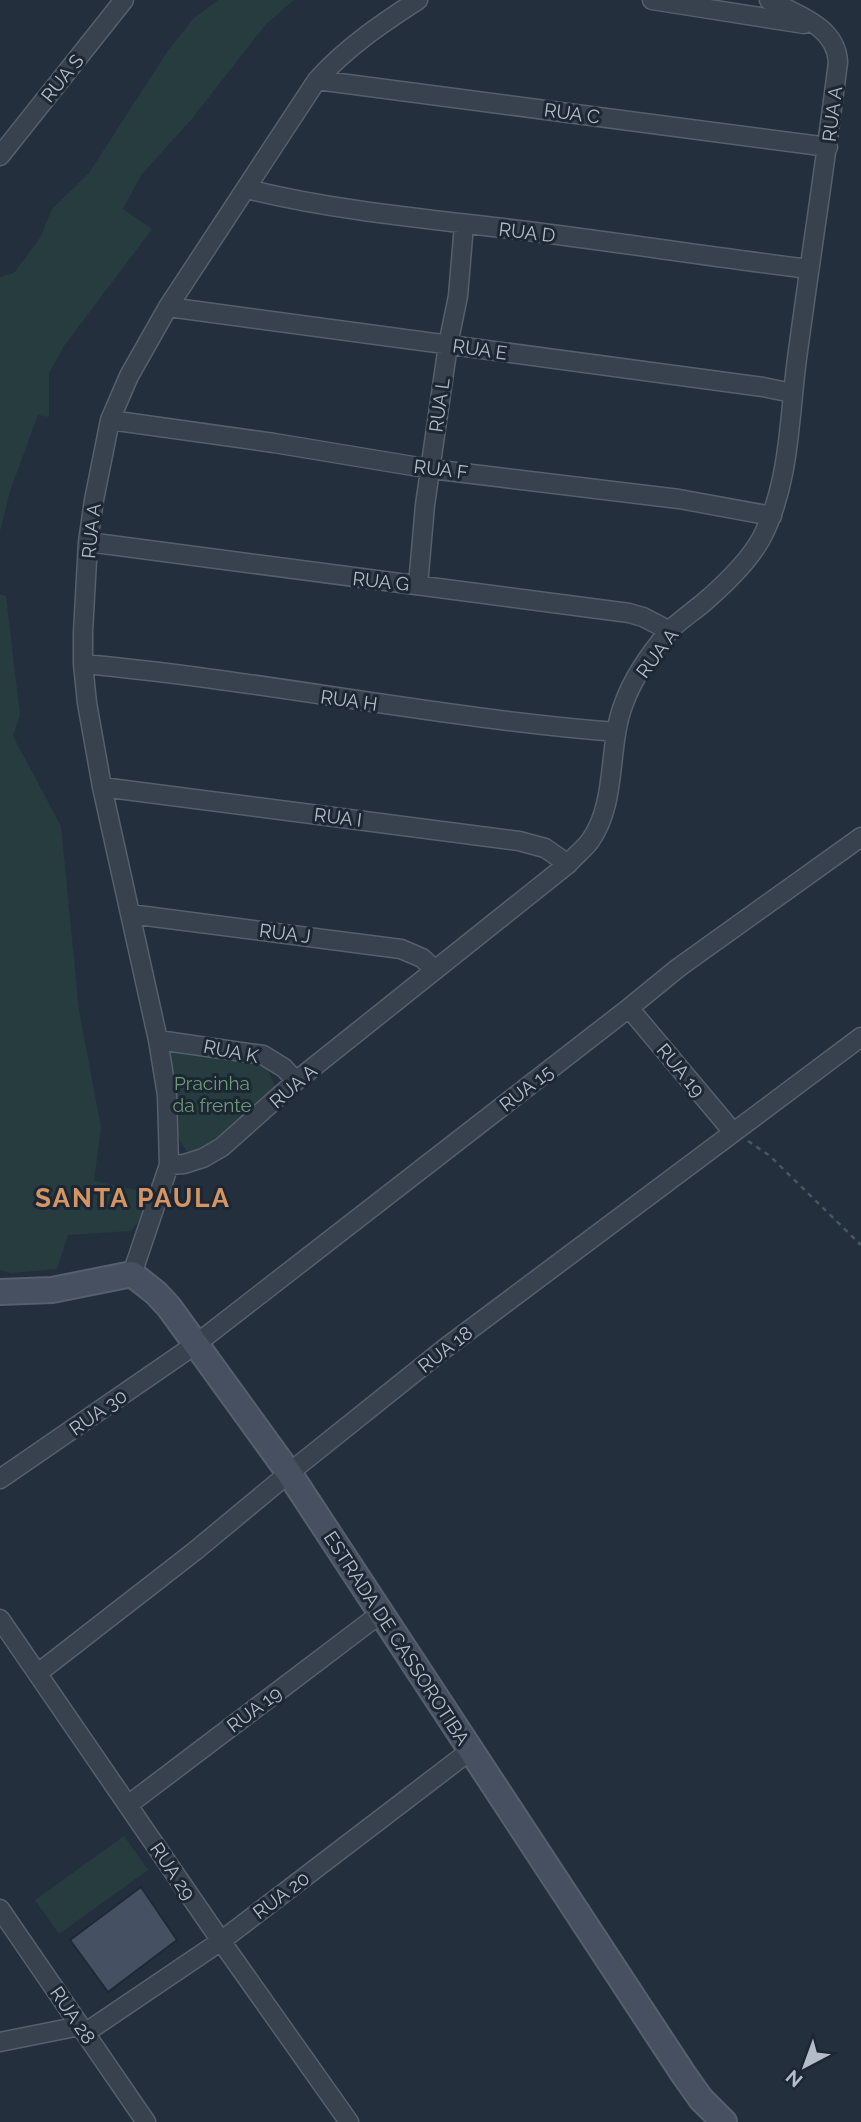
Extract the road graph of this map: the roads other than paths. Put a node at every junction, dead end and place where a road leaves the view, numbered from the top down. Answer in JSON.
{"nodes":[{"id":1,"x":124,"y":0,"type":"edge"},
{"id":2,"x":418,"y":0,"type":"edge"},
{"id":3,"x":652,"y":0,"type":"edge"},
{"id":4,"x":769,"y":0,"type":"edge"},
{"id":5,"x":725,"y":5,"type":"edge"},
{"id":6,"x":820,"y":27,"type":"junction"},
{"id":7,"x":317,"y":80,"type":"junction"},
{"id":8,"x":828,"y":147,"type":"junction"},
{"id":9,"x":0,"y":156,"type":"edge"},
{"id":10,"x":247,"y":189,"type":"junction"},
{"id":11,"x":464,"y":225,"type":"junction"},
{"id":12,"x":809,"y":269,"type":"junction"},
{"id":13,"x":168,"y":307,"type":"junction"},
{"id":14,"x":448,"y":345,"type":"junction"},
{"id":15,"x":792,"y":393,"type":"junction"},
{"id":16,"x":110,"y":420,"type":"junction"},
{"id":17,"x":431,"y":469,"type":"junction"},
{"id":18,"x":772,"y":516,"type":"junction"},
{"id":19,"x":88,"y":542,"type":"junction"},
{"id":20,"x":418,"y":585,"type":"junction"},
{"id":21,"x":670,"y":631,"type":"junction"},
{"id":22,"x":83,"y":664,"type":"junction"},
{"id":23,"x":616,"y":732,"type":"junction"},
{"id":24,"x":102,"y":787,"type":"junction"},
{"id":25,"x":861,"y":837,"type":"edge"},
{"id":26,"x":568,"y":863,"type":"junction"},
{"id":27,"x":130,"y":914,"type":"junction"},
{"id":28,"x":435,"y":968,"type":"junction"},
{"id":29,"x":629,"y":1008,"type":"junction"},
{"id":30,"x":861,"y":1037,"type":"edge"},
{"id":31,"x":158,"y":1040,"type":"junction"},
{"id":32,"x":296,"y":1081,"type":"junction"},
{"id":33,"x":733,"y":1132,"type":"junction"},
{"id":34,"x":169,"y":1165,"type":"junction"},
{"id":35,"x":132,"y":1274,"type":"junction"},
{"id":36,"x":0,"y":1292,"type":"edge"},
{"id":37,"x":196,"y":1344,"type":"junction"},
{"id":38,"x":289,"y":1473,"type":"junction"},
{"id":39,"x":0,"y":1479,"type":"edge"},
{"id":40,"x":380,"y":1614,"type":"junction"},
{"id":41,"x":0,"y":1619,"type":"edge"},
{"id":42,"x":38,"y":1673,"type":"junction"},
{"id":43,"x":471,"y":1750,"type":"junction"},
{"id":44,"x":128,"y":1805,"type":"junction"},
{"id":45,"x":0,"y":1909,"type":"edge"},
{"id":46,"x":221,"y":1941,"type":"junction"},
{"id":47,"x":83,"y":2030,"type":"junction"},
{"id":48,"x":0,"y":2042,"type":"edge"},
{"id":49,"x":146,"y":2122,"type":"edge"},
{"id":50,"x":349,"y":2122,"type":"edge"},
{"id":51,"x":724,"y":2122,"type":"edge"}],
"edges":[{"from":1,"to":9,"type":"street","name":"RUA S"},
{"from":2,"to":7,"type":"street","name":"RUA A"},
{"from":3,"to":5,"type":"street"},
{"from":4,"to":6,"type":"street"},
{"from":5,"to":6,"type":"street"},
{"from":6,"to":8,"type":"street","name":"RUA A"},
{"from":7,"to":8,"type":"street","name":"RUA C"},
{"from":7,"to":10,"type":"street","name":"RUA A"},
{"from":8,"to":12,"type":"street","name":"RUA A"},
{"from":10,"to":11,"type":"street","name":"RUA D"},
{"from":10,"to":13,"type":"street","name":"RUA A"},
{"from":11,"to":12,"type":"street","name":"RUA D"},
{"from":11,"to":14,"type":"street","name":"RUA L"},
{"from":12,"to":15,"type":"street","name":"RUA A"},
{"from":13,"to":14,"type":"street","name":"RUA E"},
{"from":13,"to":16,"type":"street","name":"RUA A"},
{"from":14,"to":15,"type":"street","name":"RUA E"},
{"from":14,"to":17,"type":"street","name":"RUA L"},
{"from":15,"to":18,"type":"street","name":"RUA A"},
{"from":16,"to":17,"type":"street","name":"RUA F"},
{"from":16,"to":19,"type":"street","name":"RUA A"},
{"from":17,"to":18,"type":"street","name":"RUA F"},
{"from":17,"to":20,"type":"street","name":"RUA L"},
{"from":18,"to":21,"type":"street","name":"RUA A"},
{"from":19,"to":20,"type":"street","name":"RUA G"},
{"from":19,"to":22,"type":"street","name":"RUA A"},
{"from":20,"to":21,"type":"street","name":"RUA G"},
{"from":21,"to":23,"type":"street","name":"RUA A"},
{"from":22,"to":23,"type":"street","name":"RUA H"},
{"from":22,"to":24,"type":"street","name":"RUA A"},
{"from":23,"to":26,"type":"street","name":"RUA A"},
{"from":24,"to":26,"type":"street","name":"RUA I"},
{"from":24,"to":27,"type":"street","name":"RUA A"},
{"from":25,"to":29,"type":"street","name":"RUA 15"},
{"from":26,"to":28,"type":"street","name":"RUA A"},
{"from":27,"to":28,"type":"street","name":"RUA J"},
{"from":27,"to":31,"type":"street","name":"RUA A"},
{"from":28,"to":32,"type":"street","name":"RUA A"},
{"from":29,"to":33,"type":"street","name":"RUA 19"},
{"from":29,"to":37,"type":"street","name":"RUA 15"},
{"from":30,"to":33,"type":"street","name":"RUA 18"},
{"from":31,"to":32,"type":"street","name":"RUA K"},
{"from":31,"to":34,"type":"street","name":"RUA A"},
{"from":32,"to":34,"type":"street","name":"RUA A"},
{"from":33,"to":38,"type":"street","name":"RUA 18"},
{"from":34,"to":35,"type":"street","name":"RUA A"},
{"from":35,"to":36,"type":"main road"},
{"from":35,"to":37,"type":"main road","name":"ESTRADA DE CASSOROTIBA"},
{"from":37,"to":38,"type":"main road","name":"ESTRADA DE CASSOROTIBA"},
{"from":37,"to":39,"type":"street","name":"RUA 30"},
{"from":38,"to":40,"type":"main road","name":"ESTRADA DE CASSOROTIBA"},
{"from":38,"to":42,"type":"street","name":"RUA 18"},
{"from":40,"to":43,"type":"main road","name":"ESTRADA DE CASSOROTIBA"},
{"from":40,"to":44,"type":"street","name":"RUA 19"},
{"from":41,"to":42,"type":"street","name":"RUA 29"},
{"from":42,"to":44,"type":"street","name":"RUA 29"},
{"from":43,"to":46,"type":"street","name":"RUA 20"},
{"from":43,"to":51,"type":"main road","name":"ESTRADA DE CASSOROTIBA"},
{"from":44,"to":46,"type":"street","name":"RUA 29"},
{"from":45,"to":47,"type":"street","name":"RUA 28"},
{"from":46,"to":47,"type":"street","name":"RUA 20"},
{"from":46,"to":50,"type":"street","name":"RUA 29"},
{"from":47,"to":48,"type":"street","name":"RUA 20"},
{"from":47,"to":49,"type":"street","name":"RUA 28"}]}
